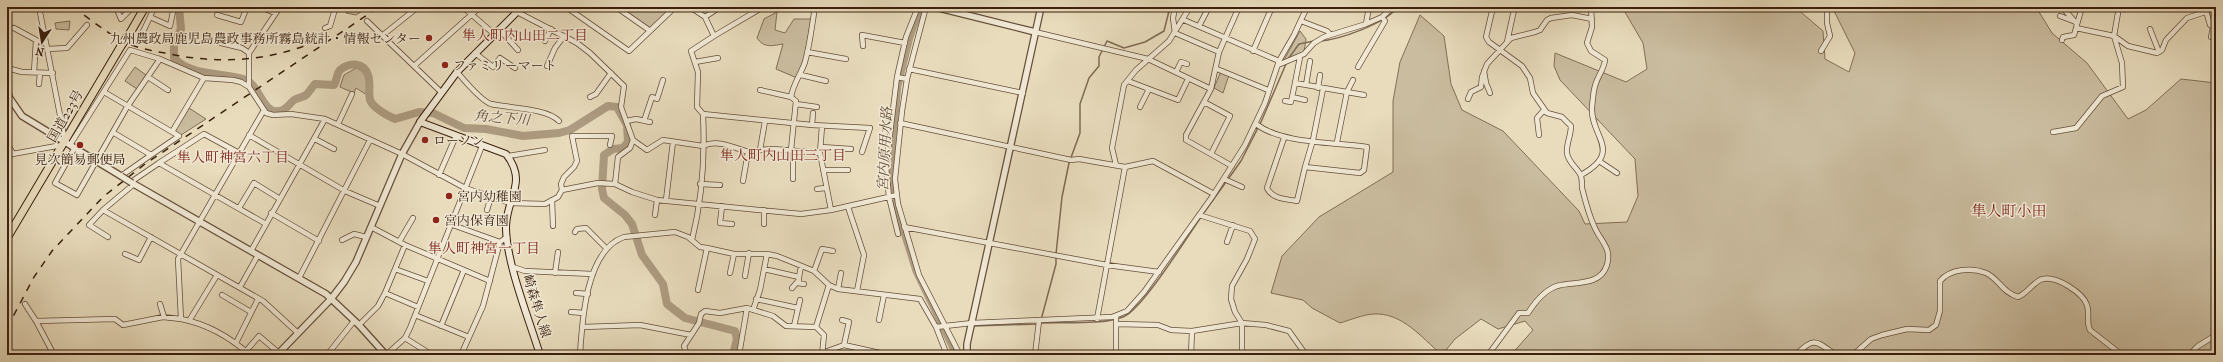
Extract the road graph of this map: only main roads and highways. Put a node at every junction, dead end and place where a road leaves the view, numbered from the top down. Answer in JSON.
{"nodes":[{"id":1,"x":145,"y":7,"type":"edge"},
{"id":2,"x":522,"y":7,"type":"edge"},
{"id":3,"x":7,"y":238,"type":"edge"},
{"id":4,"x":540,"y":355,"type":"edge"}],
"edges":[{"from":1,"to":3,"type":"highway","name":"国道223号","bridge":true},
{"from":2,"to":4,"type":"main road","name":"崎森隼人線"}]}
